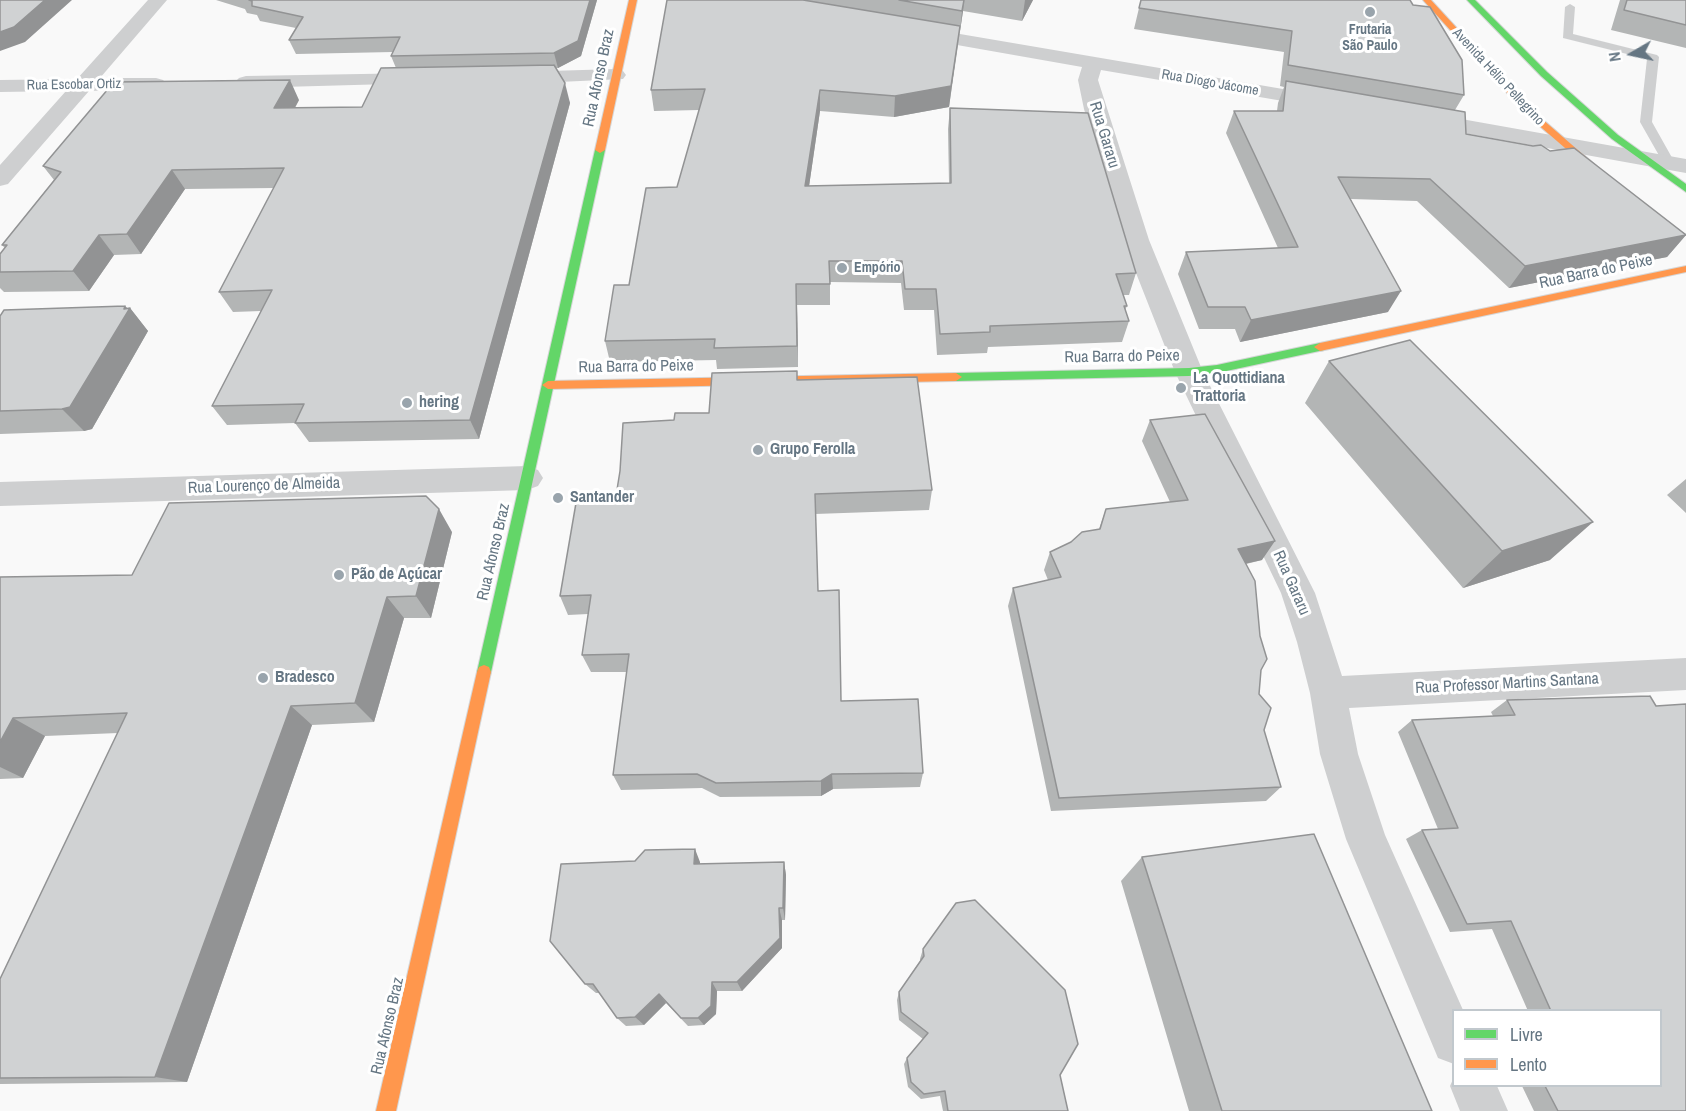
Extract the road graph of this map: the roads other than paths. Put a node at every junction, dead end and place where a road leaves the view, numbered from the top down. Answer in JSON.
{"nodes":[{"id":1,"x":158,"y":0,"type":"edge"},
{"id":2,"x":633,"y":0,"type":"edge"},
{"id":3,"x":1427,"y":0,"type":"edge"},
{"id":4,"x":1471,"y":0,"type":"edge"},
{"id":5,"x":1570,"y":7,"type":"dead end"},
{"id":6,"x":898,"y":29,"type":"edge"},
{"id":7,"x":1093,"y":63,"type":"junction"},
{"id":8,"x":616,"y":75,"type":"junction"},
{"id":9,"x":500,"y":78,"type":"edge"},
{"id":10,"x":441,"y":79,"type":"edge"},
{"id":11,"x":226,"y":82,"type":"edge"},
{"id":12,"x":178,"y":83,"type":"edge"},
{"id":13,"x":83,"y":85,"type":"junction"},
{"id":14,"x":0,"y":86,"type":"edge"},
{"id":15,"x":1340,"y":105,"type":"edge"},
{"id":16,"x":1399,"y":115,"type":"edge"},
{"id":17,"x":1564,"y":143,"type":"junction"},
{"id":18,"x":1644,"y":159,"type":"junction"},
{"id":19,"x":1678,"y":164,"type":"edge"},
{"id":20,"x":0,"y":179,"type":"edge"},
{"id":21,"x":1616,"y":186,"type":"edge"},
{"id":22,"x":1686,"y":189,"type":"edge"},
{"id":23,"x":1686,"y":269,"type":"edge"},
{"id":24,"x":1189,"y":372,"type":"junction"},
{"id":25,"x":548,"y":385,"type":"junction"},
{"id":26,"x":527,"y":478,"type":"junction"},
{"id":27,"x":0,"y":494,"type":"edge"},
{"id":28,"x":1686,"y":674,"type":"edge"},
{"id":29,"x":1328,"y":693,"type":"junction"},
{"id":30,"x":1452,"y":1037,"type":"edge"},
{"id":31,"x":1473,"y":1087,"type":"edge"},
{"id":32,"x":386,"y":1111,"type":"edge"},
{"id":33,"x":1484,"y":1111,"type":"edge"}],
"edges":[{"from":1,"to":13,"type":"street"},
{"from":2,"to":8,"type":"street","name":"Rua Afonso Braz"},
{"from":3,"to":17,"type":"street","name":"Avenida Hélio Pellegrino"},
{"from":4,"to":18,"type":"street","name":"Avenida Hélio Pellegrino"},
{"from":5,"to":19,"type":"lane"},
{"from":6,"to":7,"type":"street","name":"Rua Diogo Jácome"},
{"from":7,"to":15,"type":"street","name":"Rua Diogo Jácome"},
{"from":7,"to":24,"type":"street","name":"Rua Gararu"},
{"from":8,"to":9,"type":"street"},
{"from":8,"to":25,"type":"street","name":"Rua Afonso Braz"},
{"from":10,"to":11,"type":"street"},
{"from":12,"to":13,"type":"street","name":"Rua Escobar Ortiz"},
{"from":13,"to":14,"type":"street","name":"Rua Escobar Ortiz"},
{"from":13,"to":20,"type":"street"},
{"from":16,"to":17,"type":"street"},
{"from":17,"to":18,"type":"street"},
{"from":17,"to":21,"type":"street","name":"Avenida Hélio Pellegrino"},
{"from":18,"to":19,"type":"street"},
{"from":18,"to":22,"type":"street","name":"Avenida Hélio Pellegrino"},
{"from":23,"to":24,"type":"street","name":"Rua Barra do Peixe"},
{"from":24,"to":25,"type":"street","name":"Rua Barra do Peixe"},
{"from":24,"to":29,"type":"street","name":"Rua Gararu"},
{"from":25,"to":26,"type":"street","name":"Rua Afonso Braz"},
{"from":26,"to":27,"type":"street","name":"Rua Lourenço de Almeida"},
{"from":26,"to":32,"type":"street","name":"Rua Afonso Braz"},
{"from":28,"to":29,"type":"street","name":"Rua Professor Martins Santana"},
{"from":29,"to":30,"type":"street","name":"Rua Gararu"},
{"from":31,"to":33,"type":"street"}]}
